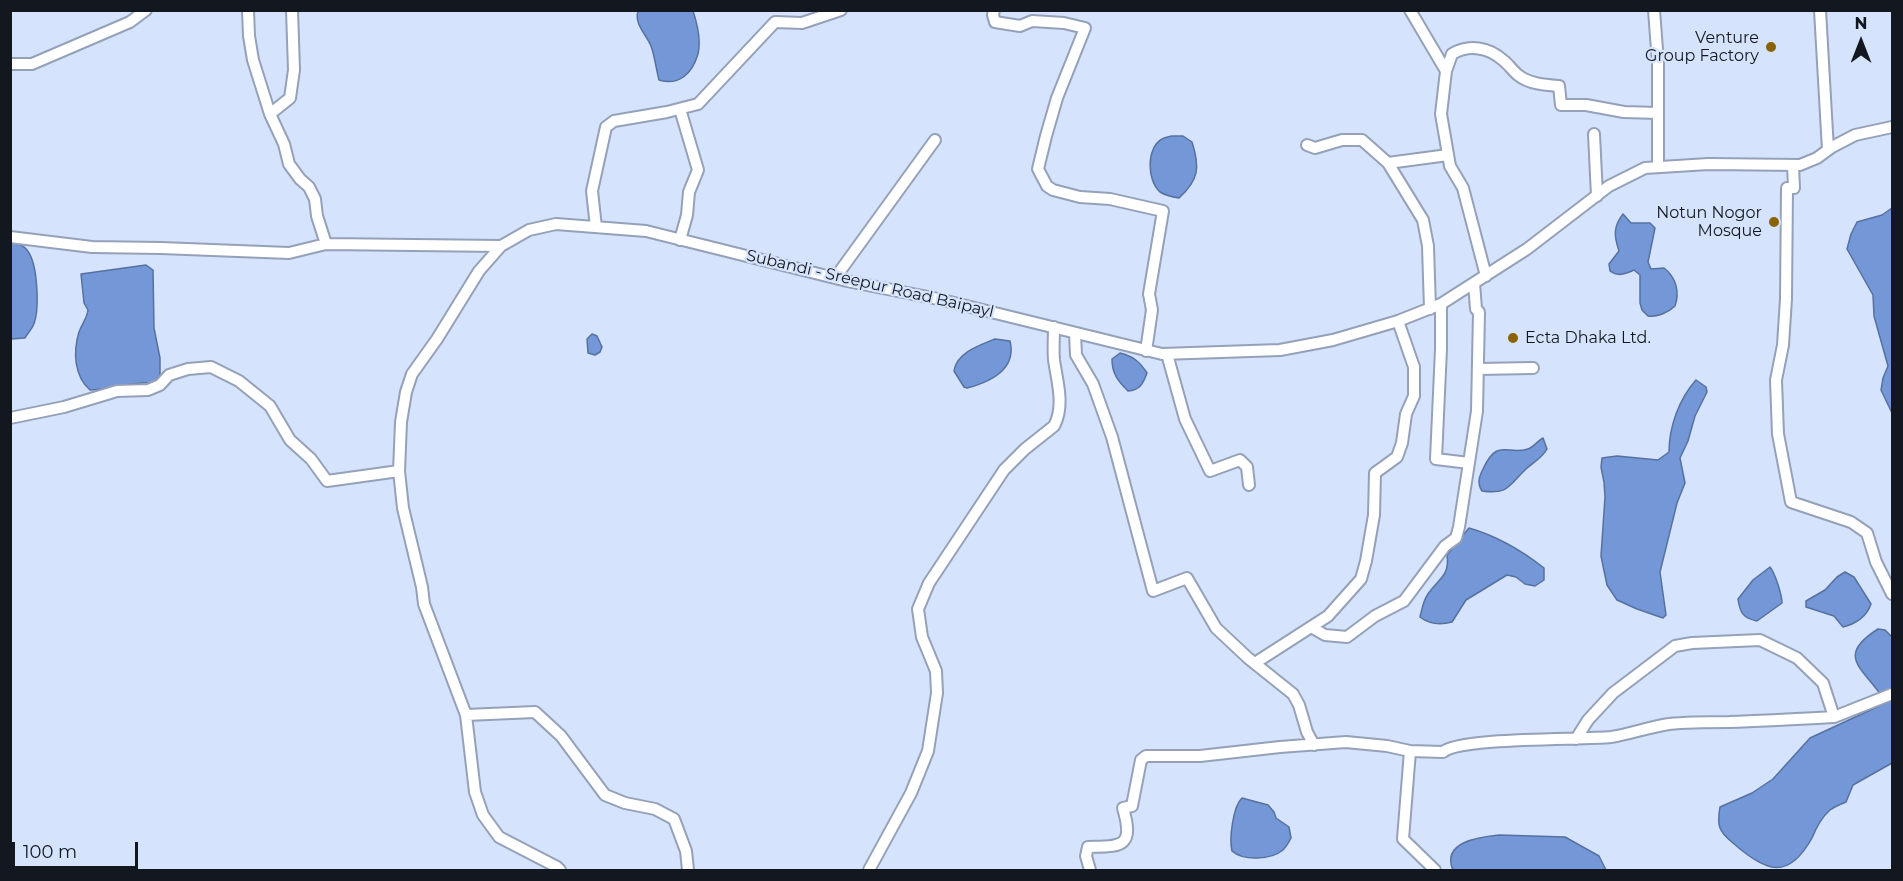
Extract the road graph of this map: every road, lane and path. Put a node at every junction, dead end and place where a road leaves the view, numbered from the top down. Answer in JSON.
{"nodes":[{"id":1,"x":146,"y":10,"type":"edge"},
{"id":2,"x":248,"y":10,"type":"edge"},
{"id":3,"x":292,"y":10,"type":"edge"},
{"id":4,"x":841,"y":10,"type":"edge"},
{"id":5,"x":994,"y":10,"type":"edge"},
{"id":6,"x":1410,"y":10,"type":"edge"},
{"id":7,"x":1654,"y":10,"type":"edge"},
{"id":8,"x":1820,"y":10,"type":"edge"},
{"id":9,"x":10,"y":64,"type":"edge"},
{"id":10,"x":1446,"y":71,"type":"junction"},
{"id":11,"x":680,"y":109,"type":"junction"},
{"id":12,"x":1658,"y":113,"type":"junction"},
{"id":13,"x":270,"y":114,"type":"junction"},
{"id":14,"x":1893,"y":127,"type":"edge"},
{"id":15,"x":1594,"y":134,"type":"dead end"},
{"id":16,"x":935,"y":140,"type":"dead end"},
{"id":17,"x":1307,"y":145,"type":"dead end"},
{"id":18,"x":1828,"y":150,"type":"junction"},
{"id":19,"x":1448,"y":155,"type":"junction"},
{"id":20,"x":1388,"y":163,"type":"junction"},
{"id":21,"x":1793,"y":165,"type":"junction"},
{"id":22,"x":1658,"y":167,"type":"junction"},
{"id":23,"x":1597,"y":196,"type":"junction"},
{"id":24,"x":596,"y":227,"type":"junction"},
{"id":25,"x":10,"y":237,"type":"edge"},
{"id":26,"x":680,"y":240,"type":"junction"},
{"id":27,"x":326,"y":244,"type":"junction"},
{"id":28,"x":501,"y":246,"type":"junction"},
{"id":29,"x":1486,"y":276,"type":"junction"},
{"id":30,"x":835,"y":278,"type":"junction"},
{"id":31,"x":1474,"y":283,"type":"junction"},
{"id":32,"x":1441,"y":304,"type":"junction"},
{"id":33,"x":1430,"y":309,"type":"junction"},
{"id":34,"x":1398,"y":321,"type":"junction"},
{"id":35,"x":1054,"y":327,"type":"junction"},
{"id":36,"x":1075,"y":333,"type":"junction"},
{"id":37,"x":1146,"y":351,"type":"junction"},
{"id":38,"x":1167,"y":354,"type":"junction"},
{"id":39,"x":1533,"y":368,"type":"dead end"},
{"id":40,"x":1478,"y":369,"type":"junction"},
{"id":41,"x":10,"y":418,"type":"edge"},
{"id":42,"x":1469,"y":463,"type":"junction"},
{"id":43,"x":399,"y":471,"type":"junction"},
{"id":44,"x":1249,"y":484,"type":"dead end"},
{"id":45,"x":1893,"y":594,"type":"edge"},
{"id":46,"x":1311,"y":627,"type":"junction"},
{"id":47,"x":1255,"y":663,"type":"junction"},
{"id":48,"x":1893,"y":694,"type":"edge"},
{"id":49,"x":466,"y":715,"type":"junction"},
{"id":50,"x":1834,"y":717,"type":"junction"},
{"id":51,"x":1576,"y":738,"type":"junction"},
{"id":52,"x":1314,"y":745,"type":"junction"},
{"id":53,"x":1410,"y":751,"type":"junction"},
{"id":54,"x":560,"y":870,"type":"edge"},
{"id":55,"x":688,"y":870,"type":"edge"},
{"id":56,"x":869,"y":870,"type":"edge"},
{"id":57,"x":1089,"y":870,"type":"edge"},
{"id":58,"x":1435,"y":870,"type":"edge"}],
"edges":[{"from":1,"to":9,"type":"street"},
{"from":2,"to":13,"type":"street"},
{"from":3,"to":13,"type":"street"},
{"from":4,"to":11,"type":"street"},
{"from":5,"to":37,"type":"street"},
{"from":6,"to":10,"type":"street"},
{"from":7,"to":12,"type":"street"},
{"from":8,"to":18,"type":"street"},
{"from":10,"to":12,"type":"street"},
{"from":10,"to":19,"type":"street"},
{"from":11,"to":24,"type":"street"},
{"from":11,"to":26,"type":"street"},
{"from":12,"to":22,"type":"street"},
{"from":13,"to":27,"type":"street"},
{"from":14,"to":18,"type":"street","name":"Subandi - Sreepur Road Baipayl"},
{"from":15,"to":23,"type":"street"},
{"from":16,"to":30,"type":"street"},
{"from":17,"to":20,"type":"street"},
{"from":18,"to":21,"type":"street","name":"Subandi - Sreepur Road Baipayl"},
{"from":19,"to":20,"type":"street"},
{"from":19,"to":29,"type":"street"},
{"from":20,"to":33,"type":"street"},
{"from":21,"to":22,"type":"street","name":"Subandi - Sreepur Road Baipayl"},
{"from":21,"to":45,"type":"street"},
{"from":22,"to":23,"type":"street","name":"Subandi - Sreepur Road Baipayl"},
{"from":23,"to":29,"type":"street","name":"Subandi - Sreepur Road Baipayl"},
{"from":24,"to":26,"type":"street","name":"Subandi - Sreepur Road Baipayl"},
{"from":24,"to":28,"type":"street","name":"Subandi - Sreepur Road Baipayl"},
{"from":25,"to":27,"type":"street"},
{"from":26,"to":30,"type":"street","name":"Subandi - Sreepur Road Baipayl"},
{"from":27,"to":28,"type":"street"},
{"from":28,"to":43,"type":"street","name":"Subandi - Sreepur Road Baipayl"},
{"from":29,"to":31,"type":"street","name":"Subandi - Sreepur Road Baipayl"},
{"from":30,"to":35,"type":"street","name":"Subandi - Sreepur Road Baipayl"},
{"from":31,"to":32,"type":"street","name":"Subandi - Sreepur Road Baipayl"},
{"from":31,"to":40,"type":"street"},
{"from":32,"to":33,"type":"street","name":"Subandi - Sreepur Road Baipayl"},
{"from":32,"to":42,"type":"street"},
{"from":33,"to":34,"type":"street","name":"Subandi - Sreepur Road Baipayl"},
{"from":34,"to":38,"type":"street","name":"Subandi - Sreepur Road Baipayl"},
{"from":34,"to":46,"type":"street"},
{"from":35,"to":36,"type":"street","name":"Subandi - Sreepur Road Baipayl"},
{"from":35,"to":56,"type":"street"},
{"from":36,"to":37,"type":"street","name":"Subandi - Sreepur Road Baipayl"},
{"from":36,"to":47,"type":"street"},
{"from":37,"to":38,"type":"street","name":"Subandi - Sreepur Road Baipayl"},
{"from":38,"to":44,"type":"street"},
{"from":39,"to":40,"type":"street"},
{"from":40,"to":42,"type":"street"},
{"from":41,"to":43,"type":"street"},
{"from":42,"to":46,"type":"street"},
{"from":43,"to":49,"type":"street","name":"Subandi - Sreepur Road Baipayl"},
{"from":46,"to":47,"type":"street"},
{"from":47,"to":52,"type":"street"},
{"from":48,"to":50,"type":"street"},
{"from":49,"to":54,"type":"street","name":"Subandi - Sreepur Road Baipayl"},
{"from":49,"to":55,"type":"street"},
{"from":50,"to":51,"type":"street"},
{"from":50,"to":51,"type":"street"},
{"from":51,"to":53,"type":"street"},
{"from":52,"to":53,"type":"street"},
{"from":52,"to":57,"type":"street"},
{"from":53,"to":58,"type":"street"}]}
